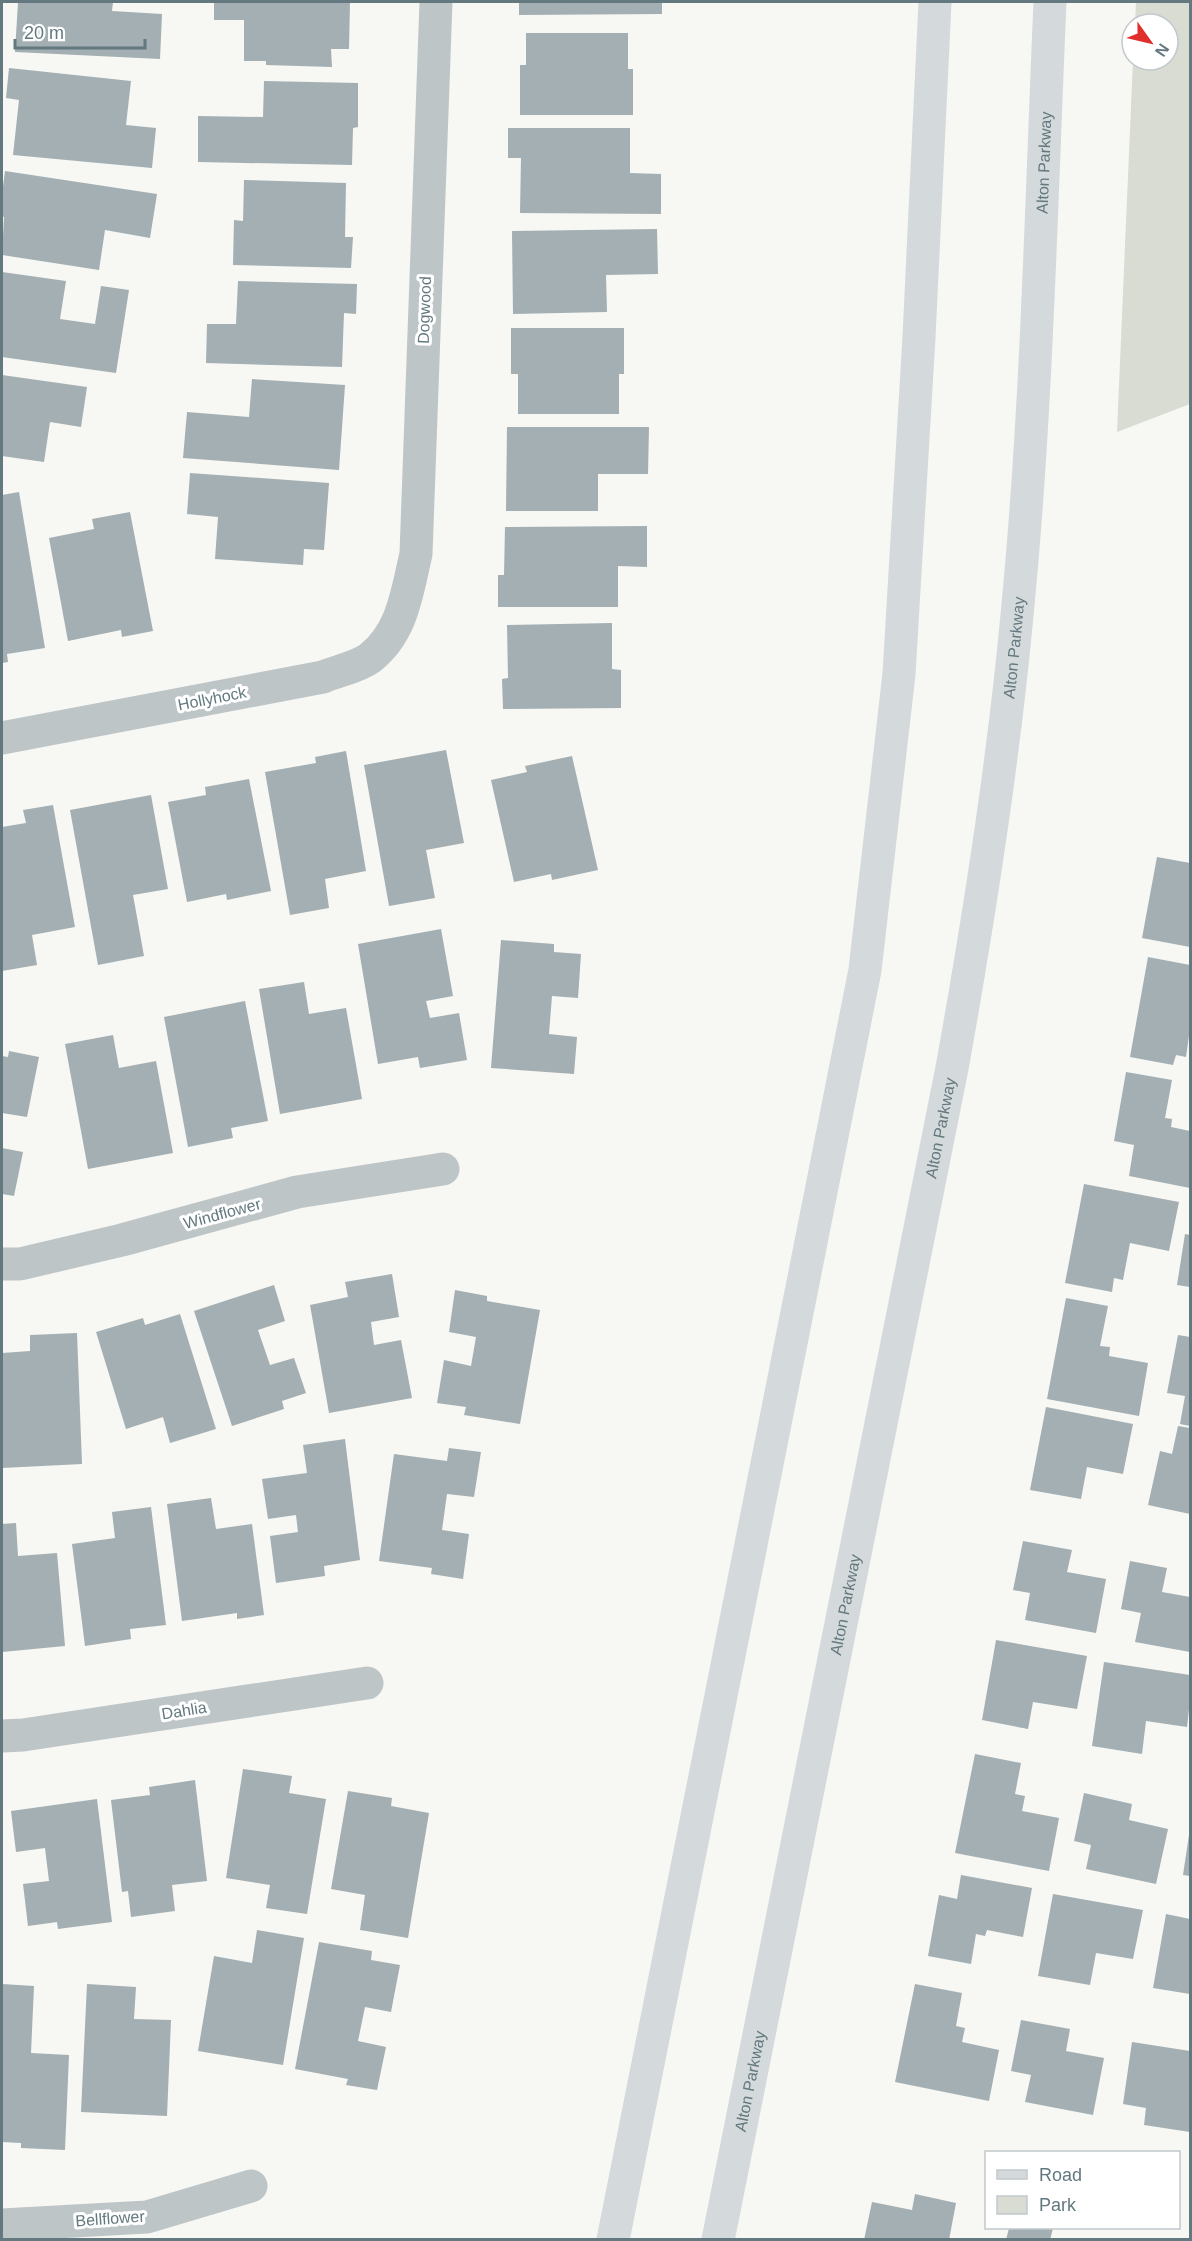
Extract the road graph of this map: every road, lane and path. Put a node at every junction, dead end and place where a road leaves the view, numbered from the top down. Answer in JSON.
{"nodes":[{"id":1,"x":436,"y":2,"type":"edge"},
{"id":2,"x":935,"y":2,"type":"edge"},
{"id":3,"x":1050,"y":2,"type":"edge"},
{"id":4,"x":401,"y":617,"type":"joint"},
{"id":5,"x":2,"y":738,"type":"edge"},
{"id":6,"x":444,"y":1169,"type":"dead end"},
{"id":7,"x":2,"y":1264,"type":"edge"},
{"id":8,"x":367,"y":1683,"type":"dead end"},
{"id":9,"x":2,"y":1736,"type":"edge"},
{"id":10,"x":251,"y":2186,"type":"dead end"},
{"id":11,"x":2,"y":2225,"type":"edge"},
{"id":12,"x":613,"y":2240,"type":"edge"},
{"id":13,"x":718,"y":2240,"type":"edge"}],
"edges":[{"from":1,"to":4,"type":"street","name":"Dogwood"},
{"from":2,"to":12,"type":"main road"},
{"from":3,"to":13,"type":"main road","name":"Alton Parkway"},
{"from":4,"to":5,"type":"street","name":"Hollyhock"},
{"from":6,"to":7,"type":"street","name":"Windflower"},
{"from":8,"to":9,"type":"street","name":"Dahlia"},
{"from":10,"to":11,"type":"street","name":"Bellflower"}]}
